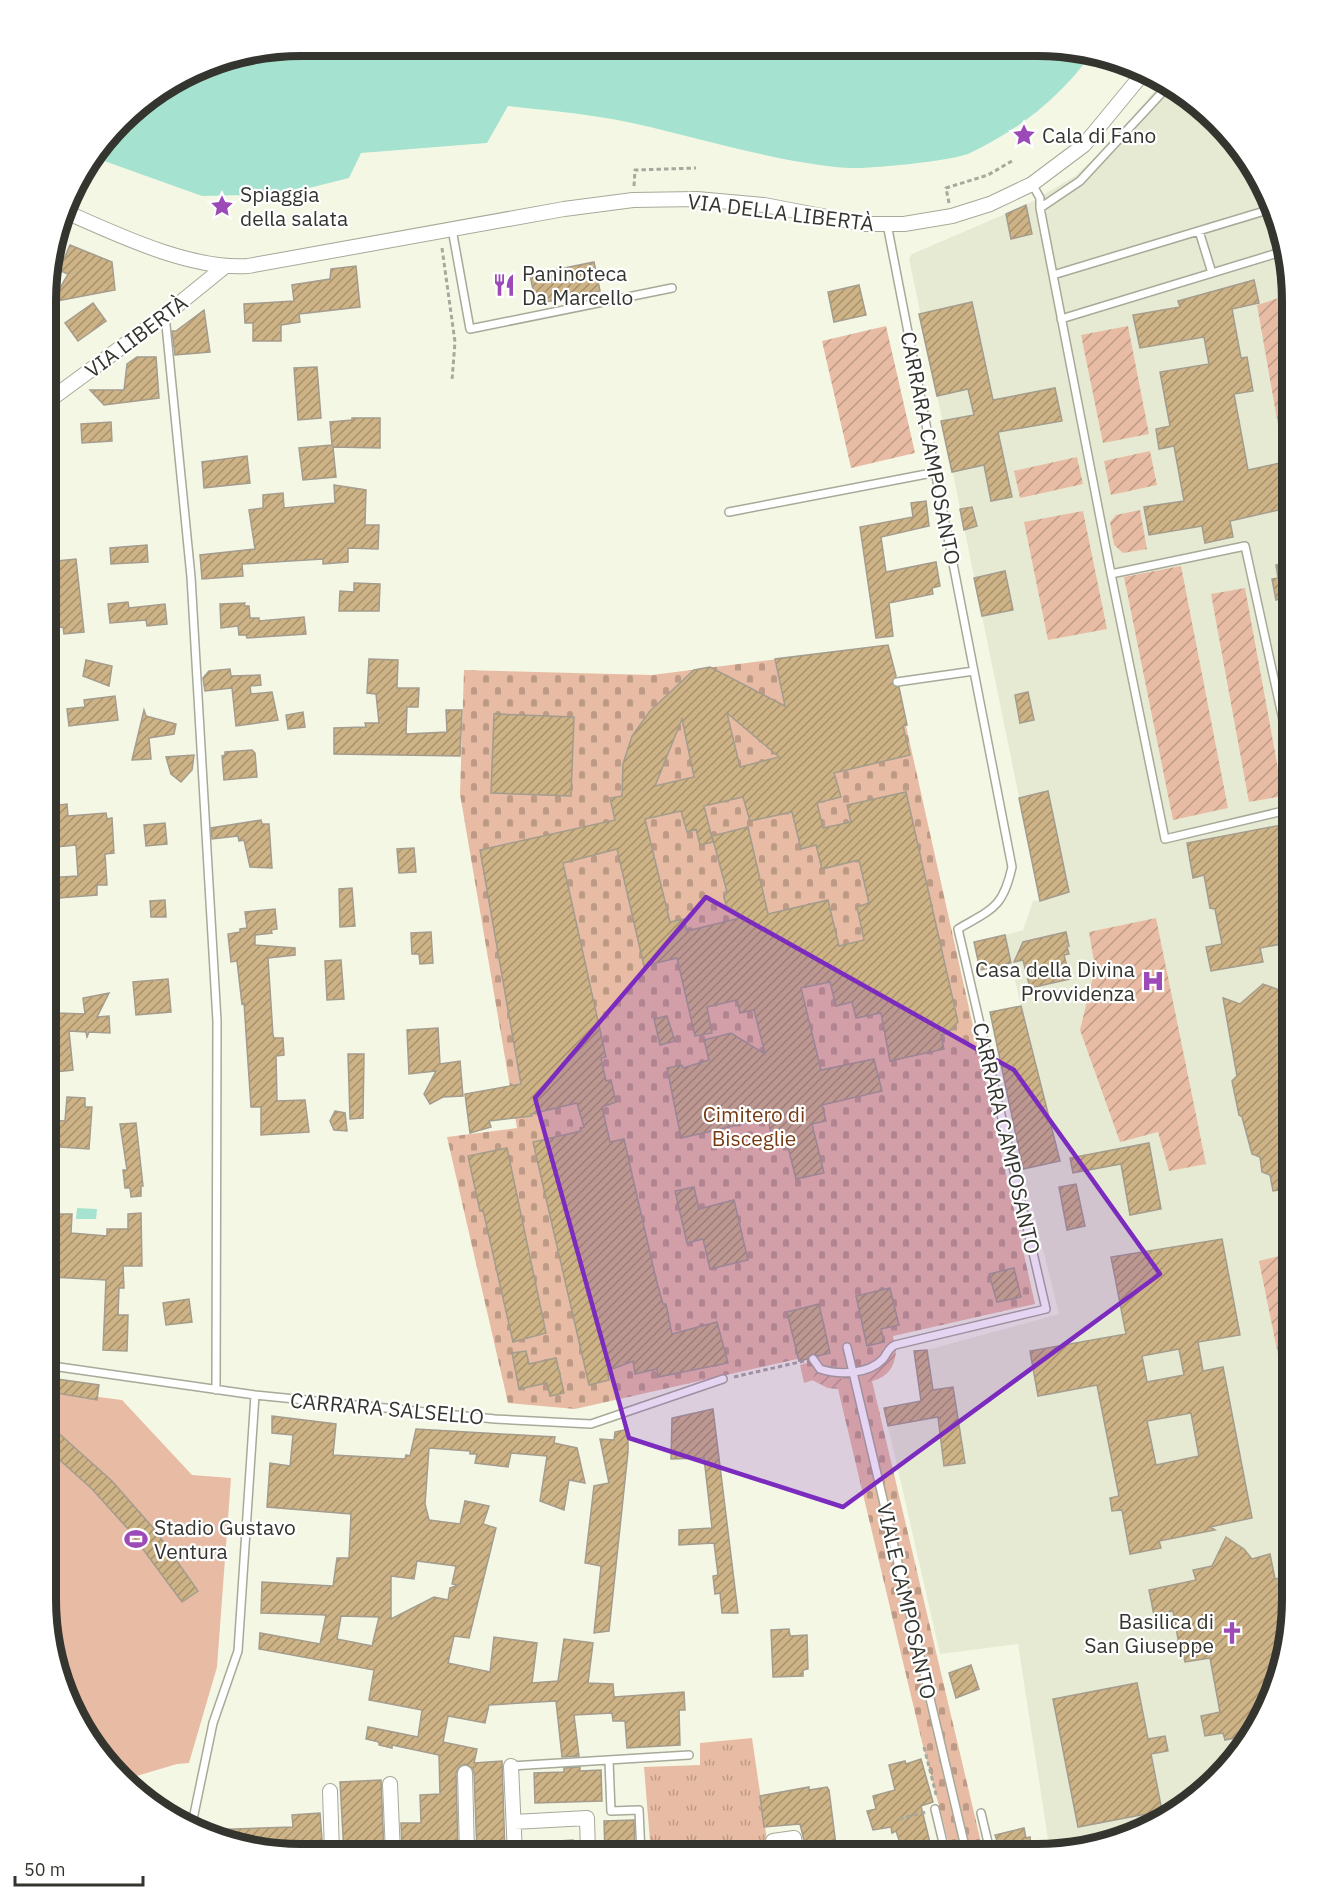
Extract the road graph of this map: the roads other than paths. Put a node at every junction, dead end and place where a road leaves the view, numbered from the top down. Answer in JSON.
{"nodes":[{"id":1,"x":1139,"y":78,"type":"edge"},
{"id":2,"x":1164,"y":91,"type":"edge"},
{"id":3,"x":1032,"y":184,"type":"junction"},
{"id":4,"x":1040,"y":208,"type":"junction"},
{"id":5,"x":1264,"y":211,"type":"edge"},
{"id":6,"x":72,"y":214,"type":"edge"},
{"id":7,"x":887,"y":224,"type":"junction"},
{"id":8,"x":446,"y":230,"type":"junction"},
{"id":9,"x":1198,"y":231,"type":"junction"},
{"id":10,"x":1277,"y":253,"type":"edge"},
{"id":11,"x":223,"y":268,"type":"junction"},
{"id":12,"x":1212,"y":273,"type":"junction"},
{"id":13,"x":1053,"y":275,"type":"junction"},
{"id":14,"x":672,"y":288,"type":"dead end"},
{"id":15,"x":165,"y":315,"type":"junction"},
{"id":16,"x":1061,"y":319,"type":"junction"},
{"id":17,"x":56,"y":395,"type":"edge"},
{"id":18,"x":937,"y":472,"type":"junction"},
{"id":19,"x":729,"y":512,"type":"dead end"},
{"id":20,"x":1111,"y":574,"type":"junction"},
{"id":21,"x":974,"y":671,"type":"junction"},
{"id":22,"x":897,"y":682,"type":"dead end"},
{"id":23,"x":1282,"y":715,"type":"edge"},
{"id":24,"x":1282,"y":811,"type":"edge"},
{"id":25,"x":847,"y":1347,"type":"dead end"},
{"id":26,"x":810,"y":1360,"type":"road end"},
{"id":27,"x":56,"y":1367,"type":"edge"},
{"id":28,"x":852,"y":1371,"type":"junction"},
{"id":29,"x":723,"y":1379,"type":"road end"},
{"id":30,"x":216,"y":1390,"type":"junction"},
{"id":31,"x":255,"y":1395,"type":"junction"},
{"id":32,"x":689,"y":1755,"type":"dead end"},
{"id":33,"x":609,"y":1761,"type":"junction"},
{"id":34,"x":511,"y":1766,"type":"joint"},
{"id":35,"x":465,"y":1773,"type":"dead end"},
{"id":36,"x":390,"y":1784,"type":"dead end"},
{"id":37,"x":330,"y":1791,"type":"dead end"},
{"id":38,"x":935,"y":1809,"type":"road end"},
{"id":39,"x":981,"y":1813,"type":"dead end"},
{"id":40,"x":193,"y":1819,"type":"edge"},
{"id":41,"x":514,"y":1822,"type":"junction"},
{"id":42,"x":773,"y":1841,"type":"dead end"},
{"id":43,"x":333,"y":1844,"type":"edge"},
{"id":44,"x":393,"y":1844,"type":"edge"},
{"id":45,"x":467,"y":1844,"type":"edge"},
{"id":46,"x":515,"y":1844,"type":"edge"},
{"id":47,"x":588,"y":1844,"type":"edge"},
{"id":48,"x":641,"y":1844,"type":"edge"},
{"id":49,"x":795,"y":1844,"type":"edge"},
{"id":50,"x":943,"y":1844,"type":"edge"},
{"id":51,"x":964,"y":1844,"type":"edge"},
{"id":52,"x":988,"y":1844,"type":"edge"}],
"edges":[{"from":1,"to":3,"type":"street","name":"VIA DELLA LIBERTÀ"},
{"from":2,"to":4,"type":"lane"},
{"from":3,"to":4,"type":"lane"},
{"from":3,"to":7,"type":"street","name":"VIA DELLA LIBERTÀ"},
{"from":4,"to":13,"type":"lane"},
{"from":5,"to":9,"type":"lane"},
{"from":6,"to":11,"type":"street"},
{"from":7,"to":8,"type":"street","name":"VIA DELLA LIBERTÀ"},
{"from":7,"to":18,"type":"lane","name":"CARRARA CAMPOSANTO"},
{"from":8,"to":11,"type":"street","name":"VIA DELLA LIBERTÀ"},
{"from":8,"to":14,"type":"lane"},
{"from":9,"to":12,"type":"lane"},
{"from":9,"to":13,"type":"lane"},
{"from":10,"to":12,"type":"lane"},
{"from":11,"to":15,"type":"street","name":"VIA LIBERTÀ"},
{"from":12,"to":16,"type":"lane"},
{"from":13,"to":16,"type":"lane"},
{"from":15,"to":17,"type":"street","name":"VIA LIBERTÀ"},
{"from":15,"to":30,"type":"lane"},
{"from":16,"to":20,"type":"lane"},
{"from":18,"to":19,"type":"lane"},
{"from":18,"to":21,"type":"lane","name":"CARRARA CAMPOSANTO"},
{"from":20,"to":23,"type":"lane"},
{"from":20,"to":24,"type":"lane"},
{"from":21,"to":22,"type":"lane"},
{"from":21,"to":28,"type":"lane","name":"CARRARA CAMPOSANTO"},
{"from":25,"to":28,"type":"lane","name":"VIALE CAMPOSANTO"},
{"from":26,"to":28,"type":"lane","name":"CARRARA CAMPOSANTO"},
{"from":27,"to":30,"type":"lane","name":"CARRARA SALSELLO"},
{"from":28,"to":51,"type":"lane","name":"VIALE CAMPOSANTO"},
{"from":29,"to":31,"type":"lane","name":"CARRARA SALSELLO"},
{"from":30,"to":31,"type":"lane","name":"CARRARA SALSELLO"},
{"from":31,"to":40,"type":"lane"},
{"from":32,"to":33,"type":"lane"},
{"from":33,"to":34,"type":"lane"},
{"from":33,"to":48,"type":"lane"},
{"from":34,"to":41,"type":"street"},
{"from":35,"to":45,"type":"street"},
{"from":36,"to":44,"type":"street"},
{"from":37,"to":43,"type":"street"},
{"from":38,"to":50,"type":"lane"},
{"from":39,"to":52,"type":"lane"},
{"from":41,"to":46,"type":"street"},
{"from":41,"to":47,"type":"street"},
{"from":42,"to":49,"type":"street"}]}
